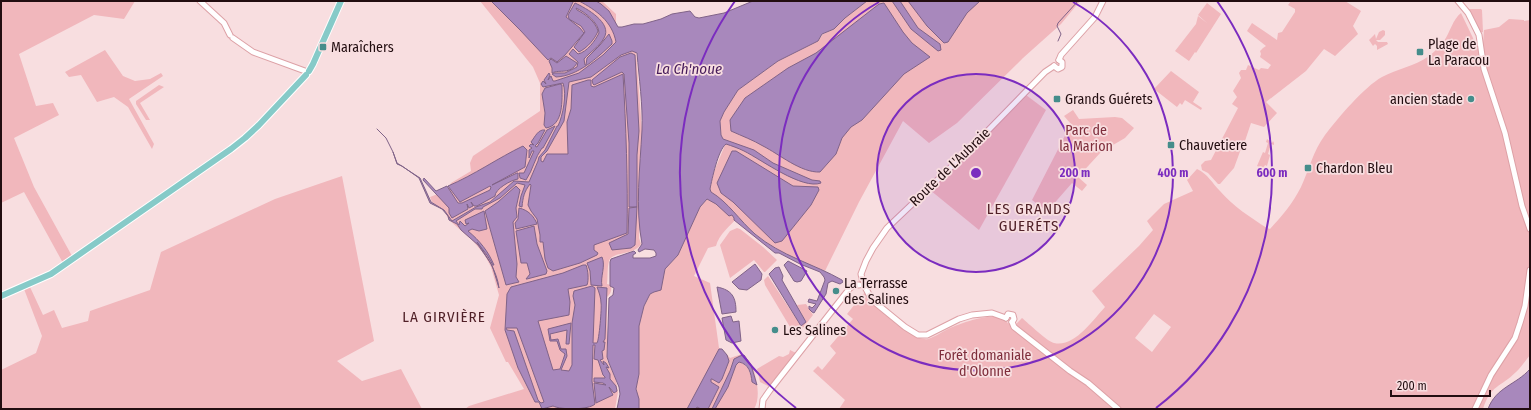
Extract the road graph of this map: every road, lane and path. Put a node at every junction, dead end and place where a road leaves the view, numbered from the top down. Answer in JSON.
{"nodes":[{"id":1,"x":200,"y":1,"type":"edge"},
{"id":2,"x":341,"y":1,"type":"edge"},
{"id":3,"x":1103,"y":1,"type":"edge"},
{"id":4,"x":1459,"y":3,"type":"edge"},
{"id":5,"x":307,"y":72,"type":"junction"},
{"id":6,"x":1530,"y":229,"type":"edge"},
{"id":7,"x":1530,"y":270,"type":"edge"},
{"id":8,"x":862,"y":279,"type":"junction"},
{"id":9,"x":859,"y":285,"type":"junction"},
{"id":10,"x":865,"y":287,"type":"junction"},
{"id":11,"x":1,"y":296,"type":"edge"},
{"id":12,"x":762,"y":409,"type":"edge"},
{"id":13,"x":1118,"y":409,"type":"edge"},
{"id":14,"x":1475,"y":409,"type":"edge"}],
"edges":[{"from":1,"to":5,"type":"street"},
{"from":2,"to":5,"type":"main road"},
{"from":3,"to":8,"type":"street","name":"Route de L'Aubraie"},
{"from":4,"to":6,"type":"street"},
{"from":5,"to":11,"type":"main road"},
{"from":7,"to":14,"type":"street"},
{"from":8,"to":9,"type":"street"},
{"from":8,"to":10,"type":"street"},
{"from":9,"to":10,"type":"street"},
{"from":9,"to":12,"type":"street"},
{"from":10,"to":13,"type":"street"}]}
